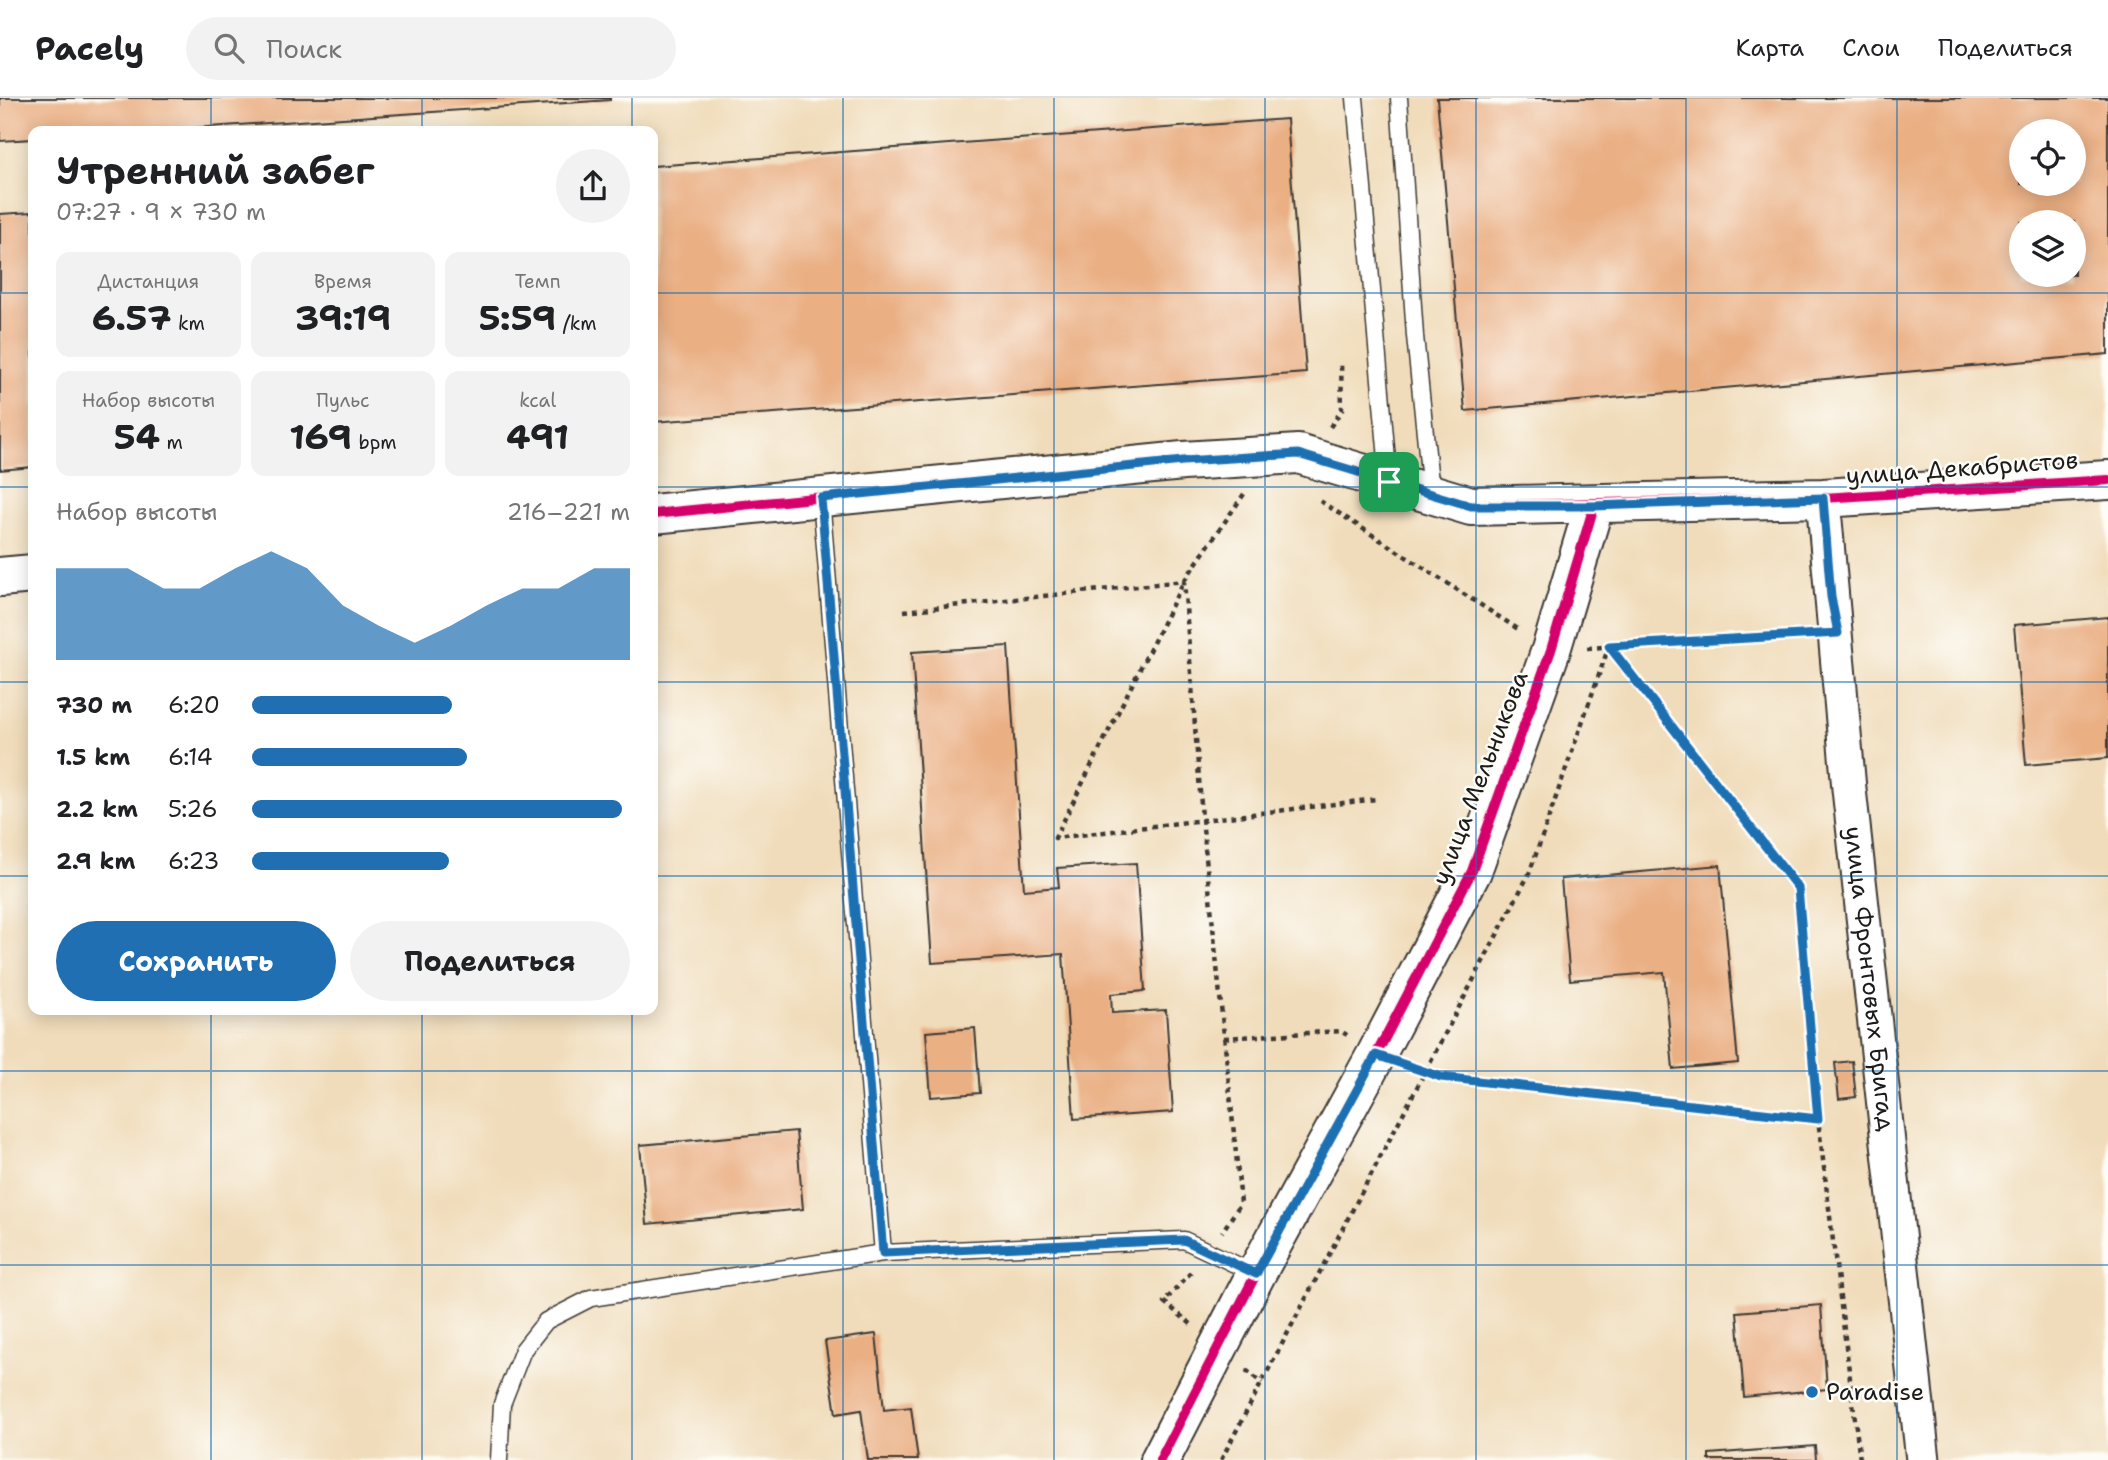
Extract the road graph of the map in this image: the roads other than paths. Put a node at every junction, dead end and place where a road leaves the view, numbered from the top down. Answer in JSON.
{"nodes":[{"id":1,"x":1355,"y":98,"type":"edge"},
{"id":2,"x":1399,"y":98,"type":"edge"},
{"id":3,"x":2108,"y":480,"type":"edge"},
{"id":4,"x":1389,"y":482,"type":"junction"},
{"id":5,"x":1431,"y":495,"type":"junction"},
{"id":6,"x":821,"y":498,"type":"junction"},
{"id":7,"x":1823,"y":498,"type":"junction"},
{"id":8,"x":1594,"y":506,"type":"junction"},
{"id":9,"x":658,"y":514,"type":"edge"},
{"id":10,"x":28,"y":574,"type":"edge"},
{"id":11,"x":0,"y":577,"type":"edge"},
{"id":12,"x":883,"y":1253,"type":"junction"},
{"id":13,"x":1256,"y":1274,"type":"junction"},
{"id":14,"x":499,"y":1460,"type":"edge"},
{"id":15,"x":1160,"y":1460,"type":"edge"},
{"id":16,"x":1923,"y":1460,"type":"edge"}],
"edges":[{"from":1,"to":4,"type":"lane"},
{"from":2,"to":5,"type":"lane"},
{"from":3,"to":7,"type":"street","name":"улица Декабристов"},
{"from":4,"to":5,"type":"street","name":"улица Декабристов"},
{"from":4,"to":6,"type":"street","name":"улица Декабристов"},
{"from":5,"to":8,"type":"street","name":"улица Декабристов"},
{"from":6,"to":9,"type":"street","name":"улица Декабристов"},
{"from":6,"to":12,"type":"lane"},
{"from":7,"to":8,"type":"street","name":"улица Декабристов"},
{"from":7,"to":16,"type":"street","name":"улица Фронтовых Бригад"},
{"from":8,"to":13,"type":"street","name":"улица Мельникова"},
{"from":10,"to":11,"type":"street"},
{"from":12,"to":13,"type":"lane"},
{"from":12,"to":14,"type":"lane"},
{"from":13,"to":15,"type":"street","name":"улица Мельникова"}]}
